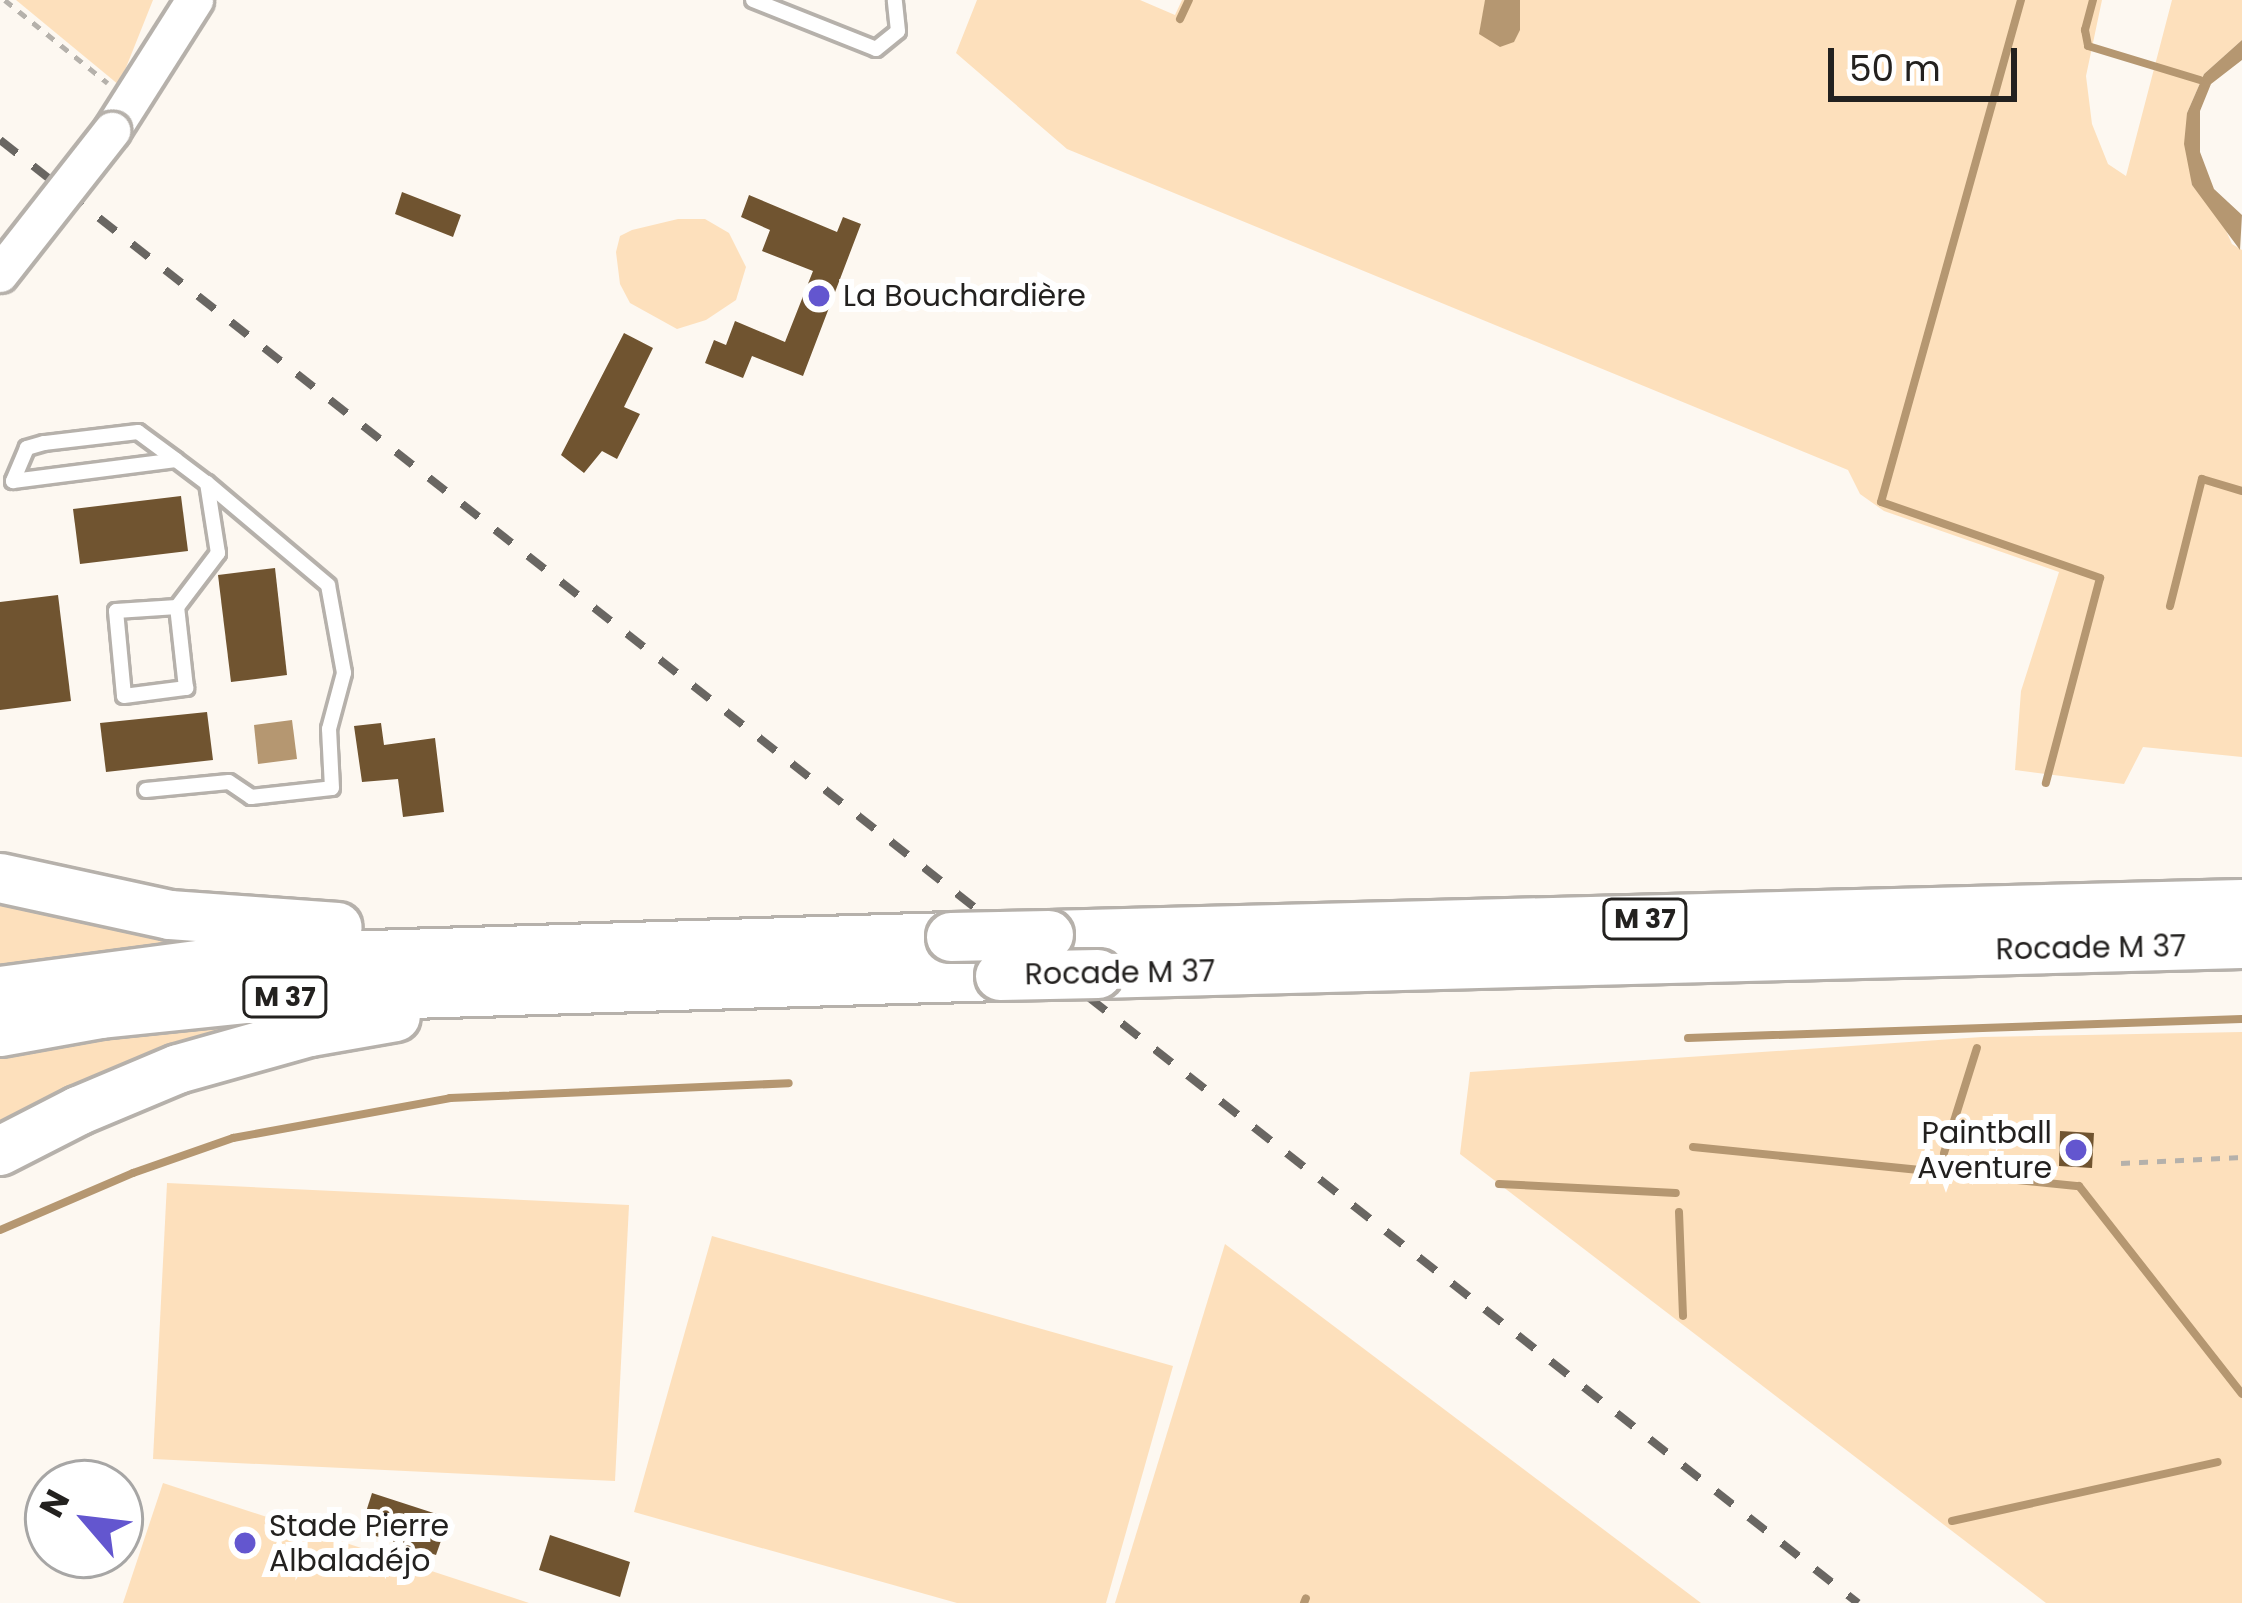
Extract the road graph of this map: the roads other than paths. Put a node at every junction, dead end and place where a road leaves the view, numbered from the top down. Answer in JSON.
{"nodes":[{"id":1,"x":195,"y":0,"type":"edge"},
{"id":2,"x":895,"y":0,"type":"edge"},
{"id":3,"x":762,"y":1,"type":"edge"},
{"id":4,"x":0,"y":274,"type":"edge"},
{"id":5,"x":176,"y":460,"type":"junction"},
{"id":6,"x":207,"y":483,"type":"junction"},
{"id":7,"x":177,"y":607,"type":"junction"},
{"id":8,"x":146,"y":790,"type":"dead end"},
{"id":9,"x":0,"y":878,"type":"edge"},
{"id":10,"x":2242,"y":904,"type":"edge"},
{"id":11,"x":2242,"y":944,"type":"edge"},
{"id":12,"x":503,"y":949,"type":"junction"},
{"id":13,"x":572,"y":987,"type":"junction"},
{"id":14,"x":0,"y":991,"type":"edge"},
{"id":15,"x":0,"y":1032,"type":"edge"},
{"id":16,"x":0,"y":1151,"type":"edge"}],
"edges":[{"from":1,"to":4,"type":"street","bridge":true},
{"from":2,"to":3,"type":"lane"},
{"from":5,"to":5,"type":"lane"},
{"from":5,"to":6,"type":"lane"},
{"from":6,"to":7,"type":"lane"},
{"from":6,"to":8,"type":"lane"},
{"from":7,"to":7,"type":"lane"},
{"from":9,"to":12,"type":"highway"},
{"from":10,"to":12,"type":"highway","name":"Rocade M 37","number":"M 37","bridge":true},
{"from":11,"to":13,"type":"highway","name":"Rocade M 37","number":"M 37","bridge":true},
{"from":12,"to":14,"type":"highway","name":"Rocade M 37","number":"M 37"},
{"from":13,"to":15,"type":"highway","name":"Rocade M 37","number":"M 37"},
{"from":13,"to":16,"type":"highway"}]}
